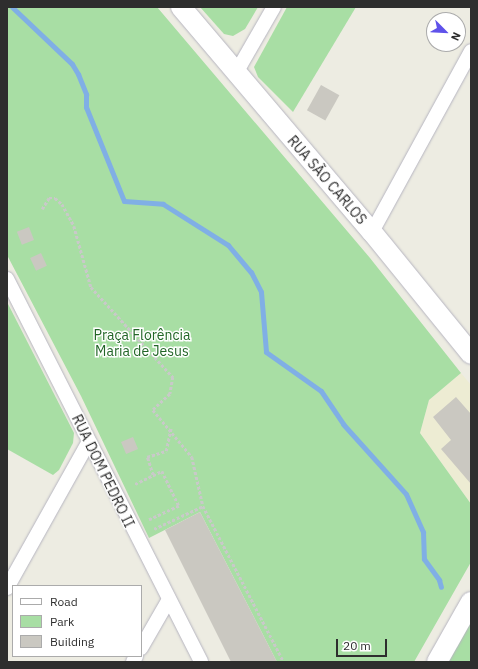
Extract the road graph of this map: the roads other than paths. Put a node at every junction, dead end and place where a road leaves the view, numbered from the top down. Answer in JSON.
{"nodes":[{"id":1,"x":181,"y":7,"type":"edge"},
{"id":2,"x":274,"y":7,"type":"edge"},
{"id":3,"x":471,"y":51,"type":"edge"},
{"id":4,"x":236,"y":73,"type":"junction"},
{"id":5,"x":372,"y":232,"type":"junction"},
{"id":6,"x":7,"y":279,"type":"edge"},
{"id":7,"x":471,"y":354,"type":"edge"},
{"id":8,"x":89,"y":441,"type":"junction"},
{"id":9,"x":7,"y":588,"type":"edge"},
{"id":10,"x":168,"y":601,"type":"junction"},
{"id":11,"x":471,"y":602,"type":"edge"},
{"id":12,"x":142,"y":646,"type":"edge"},
{"id":13,"x":202,"y":662,"type":"edge"},
{"id":14,"x":438,"y":662,"type":"edge"}],
"edges":[{"from":1,"to":4,"type":"main road","name":"RUA SÃO CARLOS"},
{"from":2,"to":4,"type":"street"},
{"from":3,"to":5,"type":"street"},
{"from":4,"to":5,"type":"main road","name":"RUA SÃO CARLOS"},
{"from":5,"to":7,"type":"main road","name":"RUA SÃO CARLOS"},
{"from":6,"to":8,"type":"street","name":"RUA DOM PEDRO II"},
{"from":8,"to":9,"type":"street"},
{"from":8,"to":10,"type":"street","name":"RUA DOM PEDRO II"},
{"from":10,"to":12,"type":"street"},
{"from":10,"to":13,"type":"street","name":"RUA DOM PEDRO II"},
{"from":11,"to":14,"type":"main road"}]}
